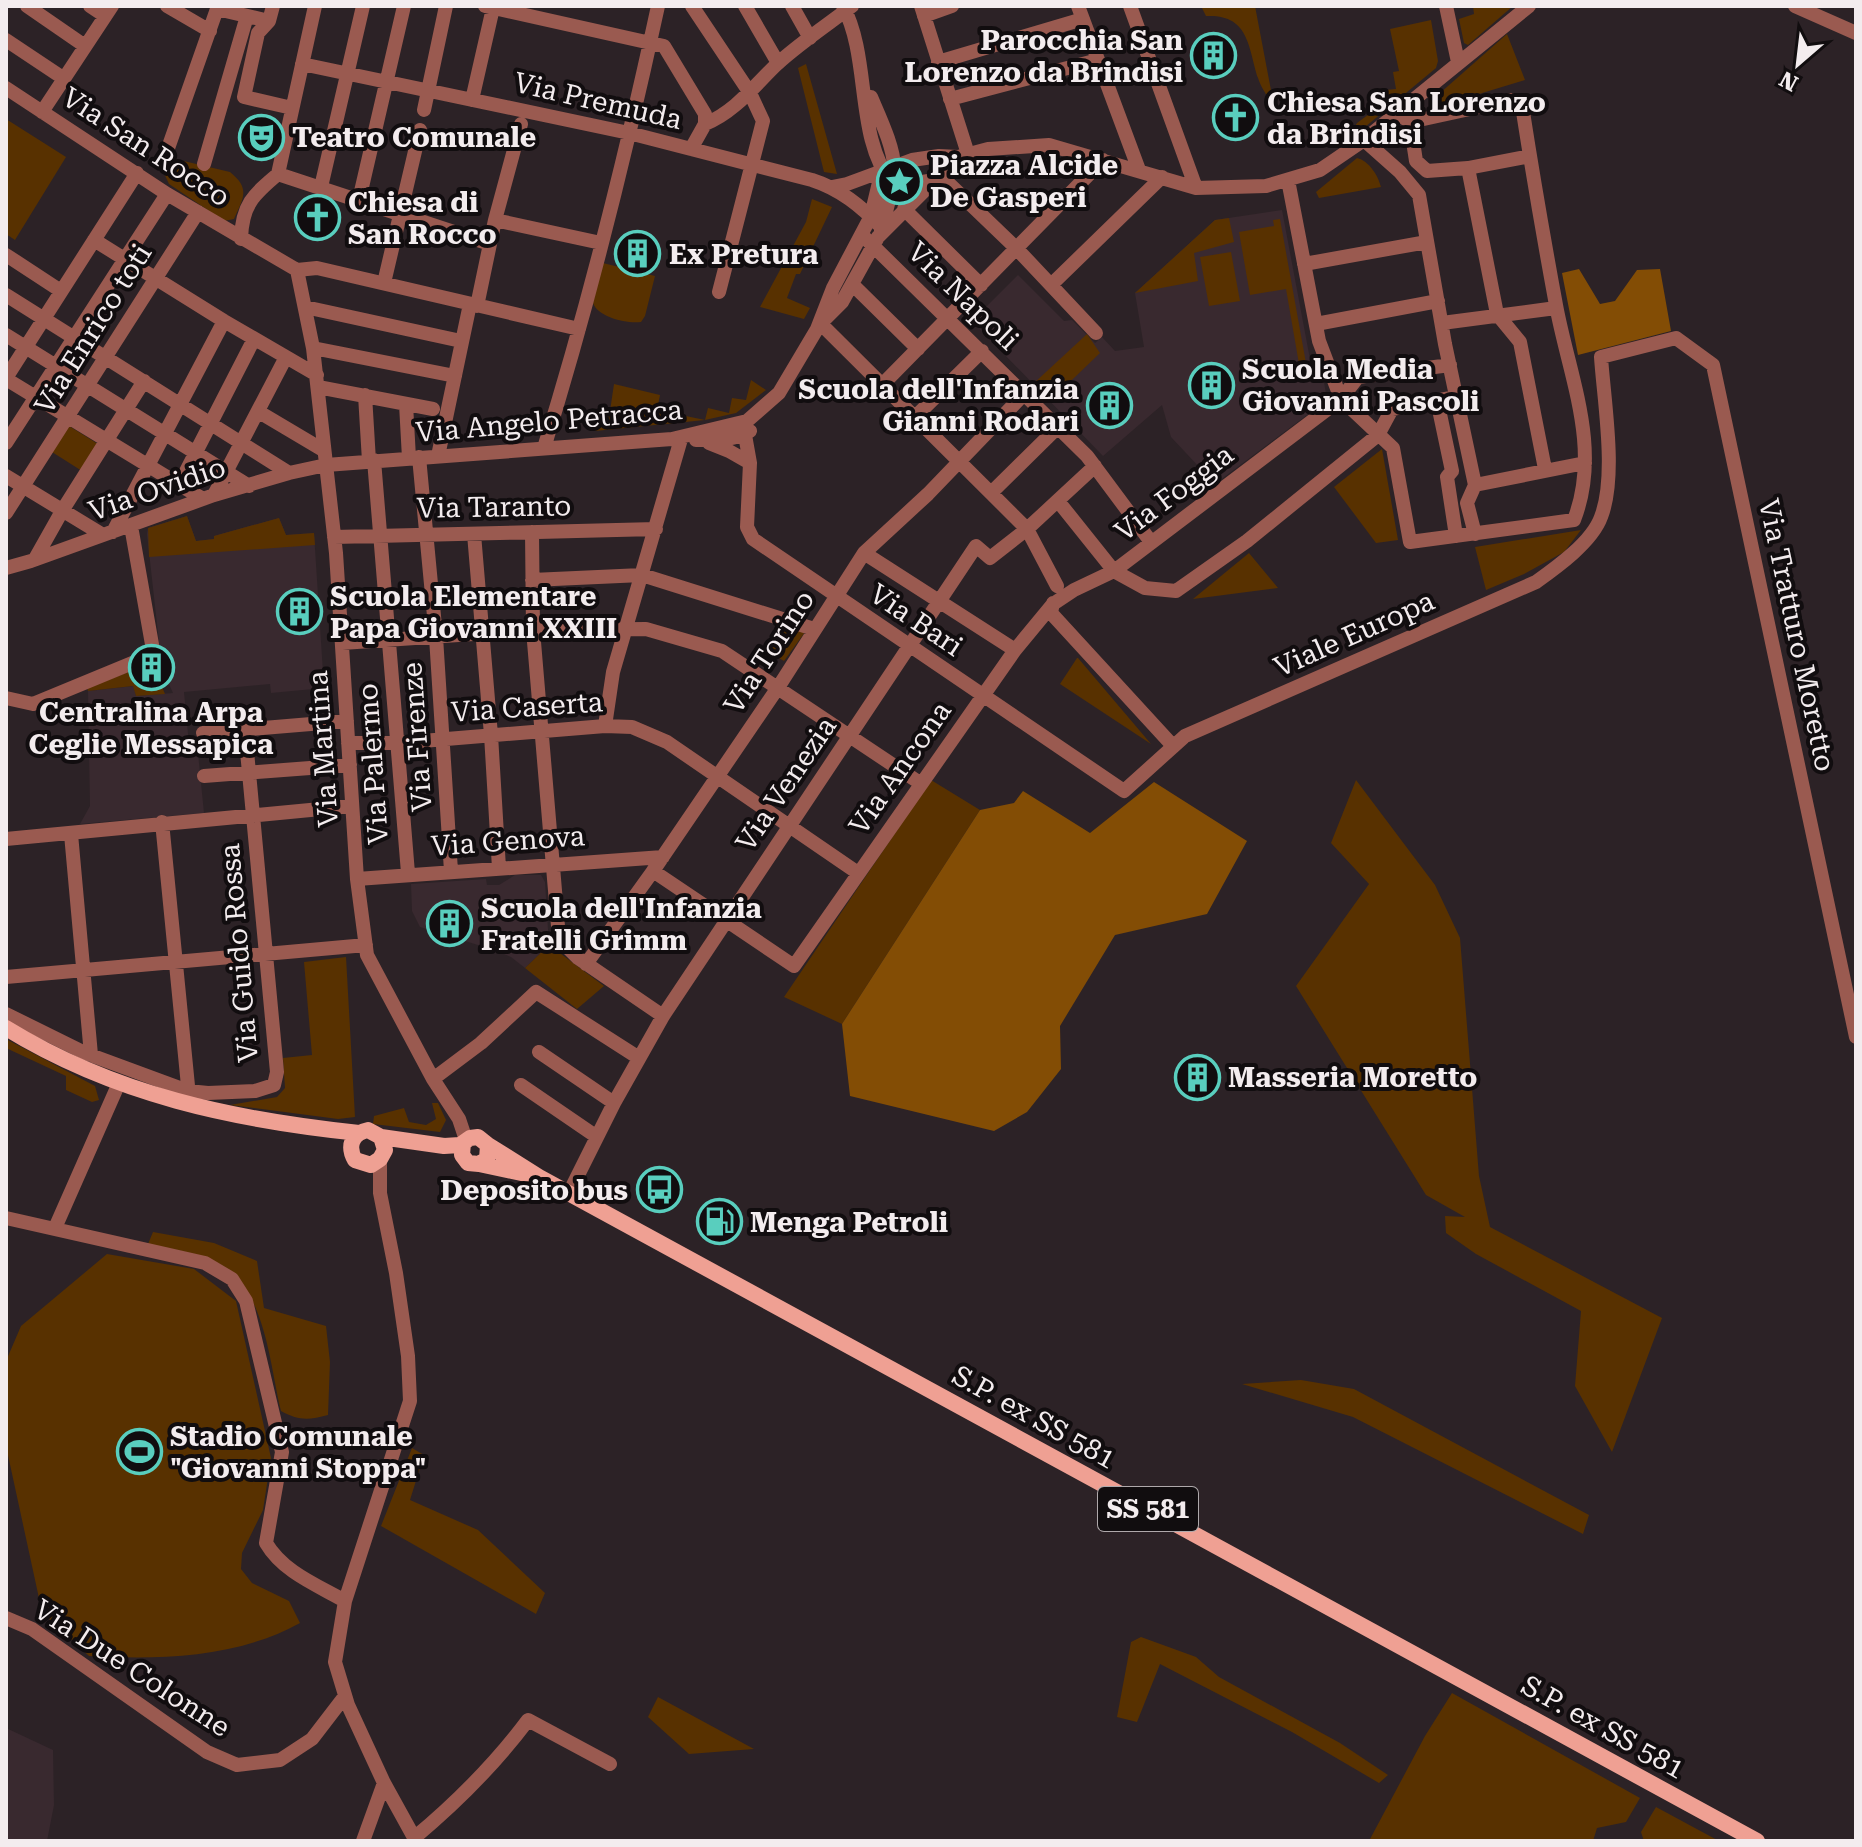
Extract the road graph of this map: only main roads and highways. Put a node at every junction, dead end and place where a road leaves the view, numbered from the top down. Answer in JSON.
{"nodes":[{"id":1,"x":6,"y":1028,"type":"edge"},
{"id":2,"x":313,"y":1128,"type":"junction"},
{"id":3,"x":359,"y":1133,"type":"junction"},
{"id":4,"x":381,"y":1137,"type":"junction"},
{"id":5,"x":473,"y":1148,"type":"junction"},
{"id":6,"x":354,"y":1157,"type":"junction"},
{"id":7,"x":382,"y":1157,"type":"junction"},
{"id":8,"x":1757,"y":1841,"type":"edge"}],
"edges":[{"from":1,"to":2,"type":"main road"},
{"from":2,"to":3,"type":"main road"},
{"from":2,"to":6,"type":"main road"},
{"from":3,"to":4,"type":"main road"},
{"from":3,"to":6,"type":"main road"},
{"from":4,"to":5,"type":"main road"},
{"from":4,"to":7,"type":"main road"},
{"from":5,"to":7,"type":"main road"},
{"from":5,"to":8,"type":"main road","name":"S.P. ex SS 581","number":"SS 581"},
{"from":6,"to":7,"type":"main road"}]}
